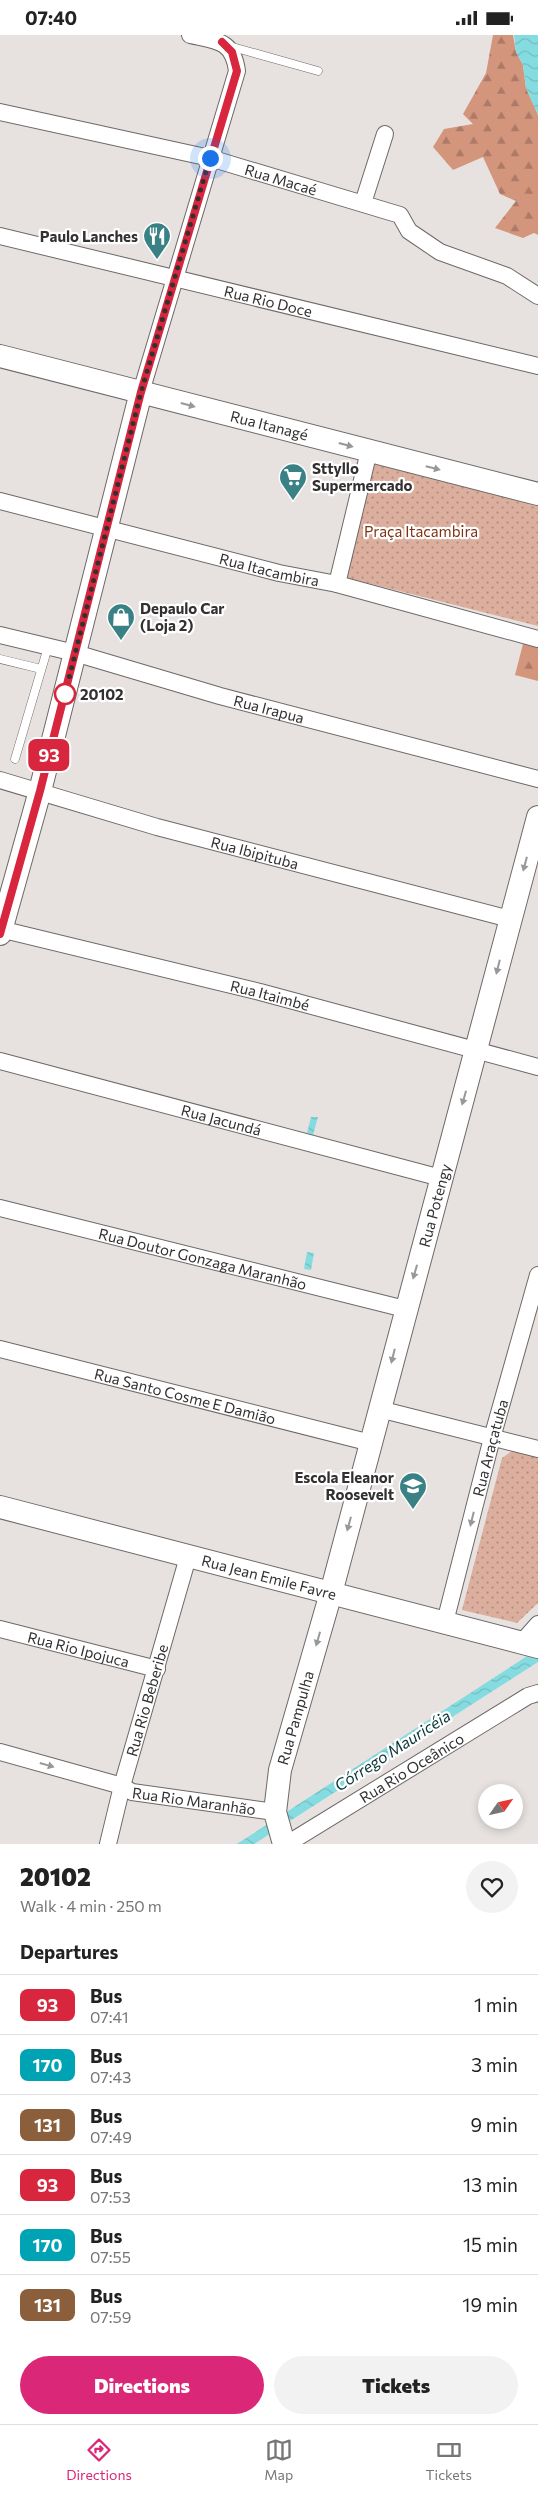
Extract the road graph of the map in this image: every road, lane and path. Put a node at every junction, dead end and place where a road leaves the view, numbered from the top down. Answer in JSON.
{"nodes":[{"id":1,"x":190,"y":35,"type":"edge"},
{"id":2,"x":224,"y":41,"type":"edge"},
{"id":3,"x":318,"y":71,"type":"dead end"},
{"id":4,"x":0,"y":112,"type":"edge"},
{"id":5,"x":385,"y":134,"type":"dead end"},
{"id":6,"x":210,"y":158,"type":"junction"},
{"id":7,"x":364,"y":203,"type":"junction"},
{"id":8,"x":0,"y":236,"type":"edge"},
{"id":9,"x":175,"y":279,"type":"junction"},
{"id":10,"x":538,"y":296,"type":"edge"},
{"id":11,"x":0,"y":355,"type":"edge"},
{"id":12,"x":537,"y":363,"type":"edge"},
{"id":13,"x":141,"y":392,"type":"junction"},
{"id":14,"x":369,"y":451,"type":"junction"},
{"id":15,"x":538,"y":494,"type":"edge"},
{"id":16,"x":0,"y":501,"type":"edge"},
{"id":17,"x":106,"y":530,"type":"junction"},
{"id":18,"x":337,"y":584,"type":"junction"},
{"id":19,"x":0,"y":635,"type":"edge"},
{"id":20,"x":538,"y":639,"type":"edge"},
{"id":21,"x":48,"y":647,"type":"junction"},
{"id":22,"x":75,"y":653,"type":"junction"},
{"id":23,"x":0,"y":659,"type":"edge"},
{"id":24,"x":41,"y":669,"type":"junction"},
{"id":25,"x":15,"y":759,"type":"dead end"},
{"id":26,"x":538,"y":779,"type":"edge"},
{"id":27,"x":0,"y":781,"type":"edge"},
{"id":28,"x":40,"y":791,"type":"junction"},
{"id":29,"x":538,"y":817,"type":"edge"},
{"id":30,"x":510,"y":919,"type":"junction"},
{"id":31,"x":0,"y":931,"type":"edge"},
{"id":32,"x":477,"y":1051,"type":"junction"},
{"id":33,"x":0,"y":1061,"type":"edge"},
{"id":34,"x":538,"y":1067,"type":"edge"},
{"id":35,"x":441,"y":1178,"type":"junction"},
{"id":36,"x":0,"y":1208,"type":"edge"},
{"id":37,"x":538,"y":1275,"type":"edge"},
{"id":38,"x":405,"y":1309,"type":"junction"},
{"id":39,"x":0,"y":1349,"type":"edge"},
{"id":40,"x":380,"y":1409,"type":"junction"},
{"id":41,"x":492,"y":1437,"type":"junction"},
{"id":42,"x":371,"y":1443,"type":"junction"},
{"id":43,"x":538,"y":1449,"type":"edge"},
{"id":44,"x":0,"y":1507,"type":"edge"},
{"id":45,"x":188,"y":1557,"type":"junction"},
{"id":46,"x":331,"y":1593,"type":"junction"},
{"id":47,"x":445,"y":1622,"type":"junction"},
{"id":48,"x":538,"y":1624,"type":"edge"},
{"id":49,"x":0,"y":1629,"type":"edge"},
{"id":50,"x":530,"y":1644,"type":"edge"},
{"id":51,"x":157,"y":1669,"type":"junction"},
{"id":52,"x":538,"y":1693,"type":"edge"},
{"id":53,"x":0,"y":1752,"type":"edge"},
{"id":54,"x":122,"y":1786,"type":"junction"},
{"id":55,"x":281,"y":1830,"type":"edge"},
{"id":56,"x":108,"y":1844,"type":"edge"}],
"edges":[{"from":1,"to":2,"type":"street"},
{"from":2,"to":3,"type":"lane"},
{"from":2,"to":6,"type":"street"},
{"from":4,"to":6,"type":"street","name":"Rua Macaé"},
{"from":5,"to":7,"type":"street"},
{"from":6,"to":7,"type":"street","name":"Rua Macaé"},
{"from":6,"to":9,"type":"street"},
{"from":7,"to":10,"type":"street","name":"Rua Macaé"},
{"from":8,"to":9,"type":"street","name":"Rua Rio Doce"},
{"from":9,"to":12,"type":"street","name":"Rua Rio Doce"},
{"from":9,"to":13,"type":"street"},
{"from":11,"to":13,"type":"main road","name":"Rua Itanagé"},
{"from":13,"to":14,"type":"main road","name":"Rua Itanagé","one_way":true},
{"from":13,"to":17,"type":"main road"},
{"from":14,"to":15,"type":"main road","name":"Rua Itanagé","one_way":true},
{"from":14,"to":18,"type":"street"},
{"from":16,"to":17,"type":"street","name":"Rua Itacambira"},
{"from":17,"to":18,"type":"street","name":"Rua Itacambira"},
{"from":17,"to":22,"type":"main road"},
{"from":18,"to":20,"type":"street","name":"Rua Itacambira"},
{"from":19,"to":21,"type":"street","name":"Rua Irapua"},
{"from":21,"to":22,"type":"street","name":"Rua Irapua"},
{"from":21,"to":24,"type":"lane"},
{"from":22,"to":26,"type":"street","name":"Rua Irapua"},
{"from":22,"to":28,"type":"main road"},
{"from":23,"to":24,"type":"lane"},
{"from":24,"to":25,"type":"lane"},
{"from":27,"to":28,"type":"street","name":"Rua Ibipituba"},
{"from":28,"to":30,"type":"street","name":"Rua Ibipituba"},
{"from":28,"to":31,"type":"main road"},
{"from":29,"to":30,"type":"main road","name":"Rua Potengy","one_way":true},
{"from":30,"to":32,"type":"main road","name":"Rua Potengy","one_way":true},
{"from":31,"to":32,"type":"street","name":"Rua Itaimbé"},
{"from":32,"to":34,"type":"street","name":"Rua Itaimbé"},
{"from":32,"to":35,"type":"main road","name":"Rua Potengy","one_way":true},
{"from":33,"to":35,"type":"street","name":"Rua Jacundá"},
{"from":35,"to":38,"type":"main road","name":"Rua Potengy","one_way":true},
{"from":36,"to":38,"type":"street","name":"Rua Doutor Gonzaga Maranhão"},
{"from":37,"to":41,"type":"street","name":"Rua Araçatuba"},
{"from":38,"to":40,"type":"main road","name":"Rua Potengy","one_way":true},
{"from":39,"to":42,"type":"street","name":"Rua Santo Cosme E Damião"},
{"from":40,"to":41,"type":"street"},
{"from":40,"to":42,"type":"main road","name":"Rua Potengy"},
{"from":41,"to":43,"type":"street"},
{"from":41,"to":47,"type":"street","name":"Rua Araçatuba","one_way":true},
{"from":42,"to":46,"type":"main road","name":"Rua Potengy","one_way":true},
{"from":44,"to":45,"type":"main road","name":"Rua Jean Emile Favre"},
{"from":45,"to":46,"type":"main road","name":"Rua Jean Emile Favre"},
{"from":45,"to":51,"type":"street","name":"Rua Rio Beberibe"},
{"from":46,"to":47,"type":"main road","name":"Rua Jean Emile Favre"},
{"from":46,"to":55,"type":"main road","name":"Rua Pampulha","one_way":true},
{"from":47,"to":50,"type":"main road","name":"Rua Jean Emile Favre"},
{"from":48,"to":50,"type":"street"},
{"from":49,"to":51,"type":"street","name":"Rua Rio Ipojuca"},
{"from":51,"to":54,"type":"street","name":"Rua Rio Beberibe"},
{"from":52,"to":55,"type":"street","name":"Rua Rio Oceânico"},
{"from":53,"to":54,"type":"street","name":"Rua Rio Maranhão","one_way":true},
{"from":54,"to":55,"type":"street","name":"Rua Rio Maranhão"},
{"from":54,"to":56,"type":"street","name":"Rua Rio Beberibe"}]}
